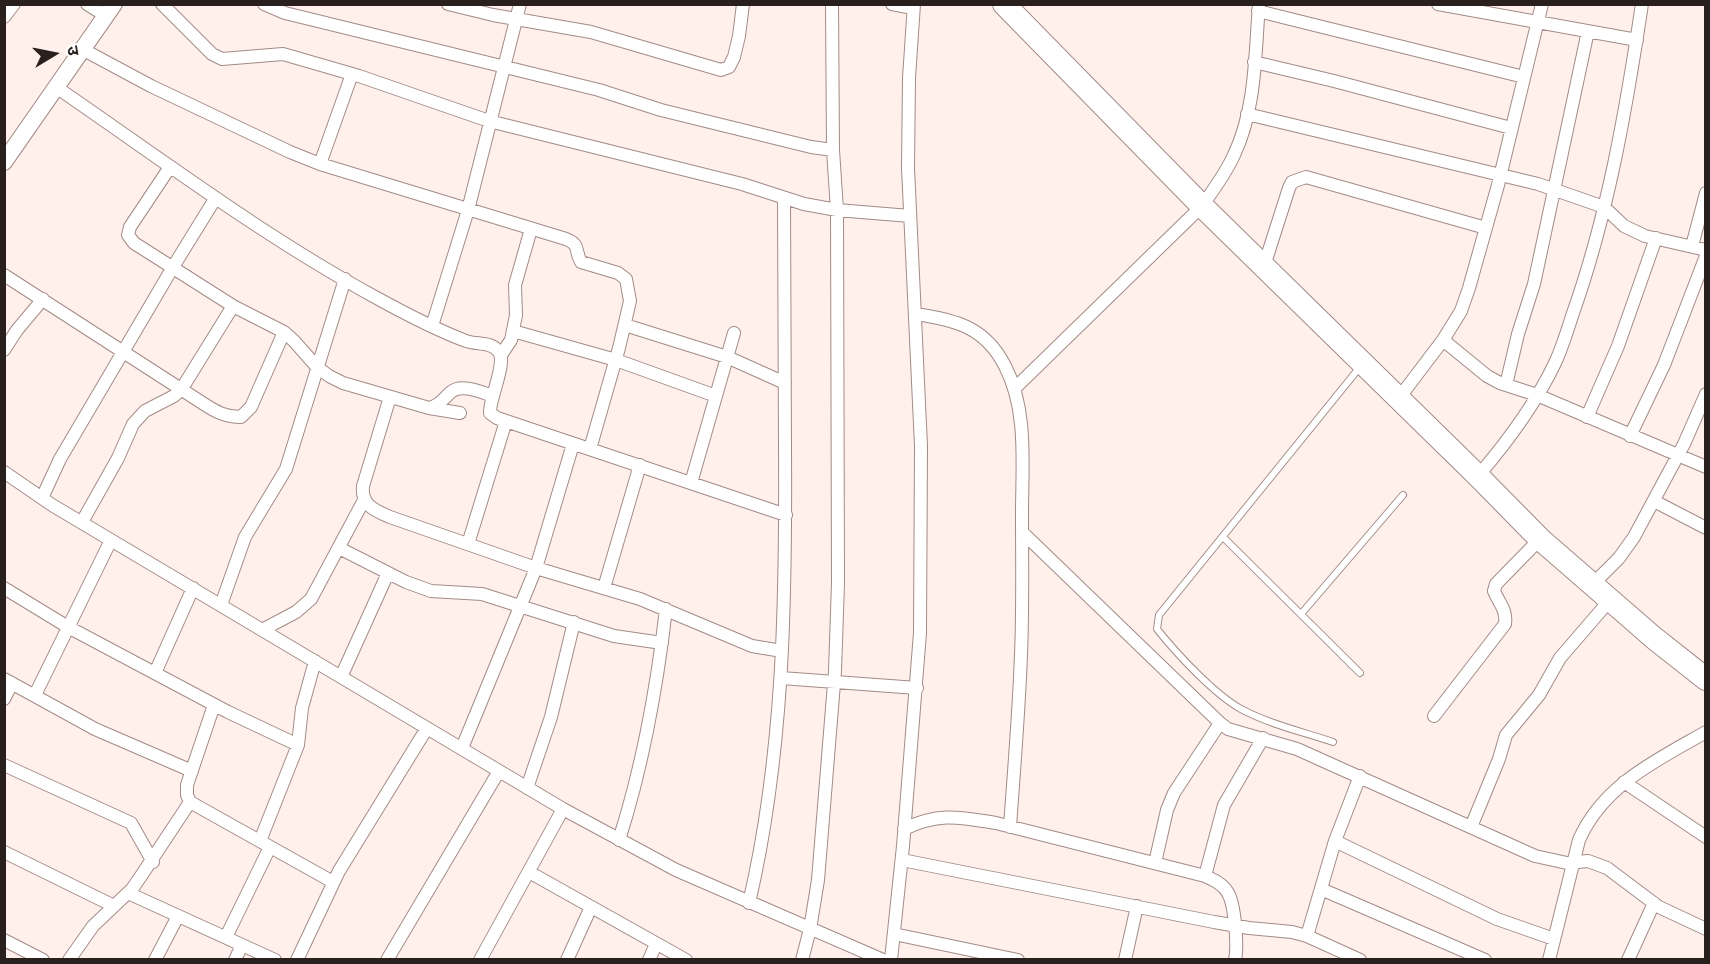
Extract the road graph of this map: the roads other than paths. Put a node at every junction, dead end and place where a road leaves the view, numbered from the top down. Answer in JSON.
{"nodes":[{"id":1,"x":14,"y":4,"type":"edge"},
{"id":2,"x":87,"y":4,"type":"edge"},
{"id":3,"x":162,"y":4,"type":"edge"},
{"id":4,"x":264,"y":4,"type":"edge"},
{"id":5,"x":448,"y":4,"type":"edge"},
{"id":6,"x":520,"y":4,"type":"edge"},
{"id":7,"x":743,"y":4,"type":"edge"},
{"id":8,"x":832,"y":4,"type":"edge"},
{"id":9,"x":892,"y":4,"type":"edge"},
{"id":10,"x":1438,"y":4,"type":"edge"},
{"id":11,"x":1542,"y":4,"type":"edge"},
{"id":12,"x":1642,"y":4,"type":"edge"},
{"id":13,"x":913,"y":6,"type":"edge"},
{"id":14,"x":1010,"y":7,"type":"edge"},
{"id":15,"x":1258,"y":8,"type":"edge"},
{"id":16,"x":110,"y":10,"type":"edge"},
{"id":17,"x":4,"y":17,"type":"edge"},
{"id":18,"x":516,"y":18,"type":"junction"},
{"id":19,"x":1537,"y":22,"type":"junction"},
{"id":20,"x":1588,"y":31,"type":"junction"},
{"id":21,"x":1636,"y":40,"type":"junction"},
{"id":22,"x":82,"y":49,"type":"junction"},
{"id":23,"x":1254,"y":62,"type":"junction"},
{"id":24,"x":503,"y":67,"type":"junction"},
{"id":25,"x":352,"y":74,"type":"junction"},
{"id":26,"x":1524,"y":77,"type":"junction"},
{"id":27,"x":56,"y":87,"type":"junction"},
{"id":28,"x":1247,"y":114,"type":"junction"},
{"id":29,"x":489,"y":121,"type":"junction"},
{"id":30,"x":1511,"y":128,"type":"junction"},
{"id":31,"x":833,"y":150,"type":"junction"},
{"id":32,"x":4,"y":162,"type":"edge"},
{"id":33,"x":320,"y":164,"type":"junction"},
{"id":34,"x":170,"y":167,"type":"junction"},
{"id":35,"x":1500,"y":174,"type":"junction"},
{"id":36,"x":1554,"y":190,"type":"junction"},
{"id":37,"x":1706,"y":193,"type":"edge"},
{"id":38,"x":784,"y":198,"type":"junction"},
{"id":39,"x":215,"y":199,"type":"junction"},
{"id":40,"x":1202,"y":206,"type":"junction"},
{"id":41,"x":1604,"y":207,"type":"junction"},
{"id":42,"x":468,"y":210,"type":"junction"},
{"id":43,"x":837,"y":210,"type":"junction"},
{"id":44,"x":910,"y":216,"type":"junction"},
{"id":45,"x":1486,"y":228,"type":"junction"},
{"id":46,"x":531,"y":229,"type":"junction"},
{"id":47,"x":1656,"y":238,"type":"junction"},
{"id":48,"x":1692,"y":246,"type":"junction"},
{"id":49,"x":1706,"y":250,"type":"edge"},
{"id":50,"x":1706,"y":256,"type":"edge"},
{"id":51,"x":1264,"y":266,"type":"junction"},
{"id":52,"x":173,"y":267,"type":"junction"},
{"id":53,"x":4,"y":274,"type":"edge"},
{"id":54,"x":345,"y":279,"type":"junction"},
{"id":55,"x":43,"y":299,"type":"junction"},
{"id":56,"x":233,"y":306,"type":"junction"},
{"id":57,"x":916,"y":314,"type":"junction"},
{"id":58,"x":625,"y":325,"type":"junction"},
{"id":59,"x":432,"y":326,"type":"junction"},
{"id":60,"x":513,"y":331,"type":"junction"},
{"id":61,"x":284,"y":332,"type":"junction"},
{"id":62,"x":734,"y":333,"type":"dead end"},
{"id":63,"x":1443,"y":340,"type":"junction"},
{"id":64,"x":4,"y":350,"type":"edge"},
{"id":65,"x":123,"y":352,"type":"junction"},
{"id":66,"x":501,"y":355,"type":"junction"},
{"id":67,"x":727,"y":357,"type":"junction"},
{"id":68,"x":616,"y":360,"type":"junction"},
{"id":69,"x":1363,"y":364,"type":"junction"},
{"id":70,"x":317,"y":368,"type":"junction"},
{"id":71,"x":785,"y":383,"type":"junction"},
{"id":72,"x":1506,"y":386,"type":"junction"},
{"id":73,"x":1015,"y":388,"type":"junction"},
{"id":74,"x":181,"y":390,"type":"junction"},
{"id":75,"x":1706,"y":394,"type":"edge"},
{"id":76,"x":1537,"y":395,"type":"junction"},
{"id":77,"x":493,"y":396,"type":"junction"},
{"id":78,"x":716,"y":396,"type":"junction"},
{"id":79,"x":390,"y":397,"type":"junction"},
{"id":80,"x":1399,"y":398,"type":"junction"},
{"id":81,"x":429,"y":408,"type":"junction"},
{"id":82,"x":460,"y":413,"type":"dead end"},
{"id":83,"x":1587,"y":417,"type":"junction"},
{"id":84,"x":506,"y":421,"type":"junction"},
{"id":85,"x":1630,"y":436,"type":"junction"},
{"id":86,"x":573,"y":444,"type":"junction"},
{"id":87,"x":590,"y":449,"type":"junction"},
{"id":88,"x":1678,"y":455,"type":"junction"},
{"id":89,"x":640,"y":465,"type":"junction"},
{"id":90,"x":1706,"y":467,"type":"edge"},
{"id":91,"x":4,"y":472,"type":"edge"},
{"id":92,"x":1478,"y":476,"type":"junction"},
{"id":93,"x":691,"y":483,"type":"junction"},
{"id":94,"x":1403,"y":495,"type":"dead end"},
{"id":95,"x":42,"y":498,"type":"junction"},
{"id":96,"x":364,"y":500,"type":"junction"},
{"id":97,"x":1654,"y":501,"type":"junction"},
{"id":98,"x":786,"y":515,"type":"junction"},
{"id":99,"x":82,"y":522,"type":"junction"},
{"id":100,"x":1706,"y":528,"type":"edge"},
{"id":101,"x":1022,"y":532,"type":"junction"},
{"id":102,"x":1224,"y":537,"type":"junction"},
{"id":103,"x":1540,"y":539,"type":"junction"},
{"id":104,"x":111,"y":540,"type":"junction"},
{"id":105,"x":468,"y":544,"type":"junction"},
{"id":106,"x":339,"y":548,"type":"junction"},
{"id":107,"x":536,"y":568,"type":"junction"},
{"id":108,"x":388,"y":573,"type":"junction"},
{"id":109,"x":1592,"y":585,"type":"junction"},
{"id":110,"x":4,"y":588,"type":"edge"},
{"id":111,"x":193,"y":588,"type":"junction"},
{"id":112,"x":604,"y":588,"type":"junction"},
{"id":113,"x":1610,"y":600,"type":"junction"},
{"id":114,"x":221,"y":605,"type":"junction"},
{"id":115,"x":521,"y":605,"type":"junction"},
{"id":116,"x":666,"y":609,"type":"junction"},
{"id":117,"x":1301,"y":614,"type":"junction"},
{"id":118,"x":574,"y":622,"type":"junction"},
{"id":119,"x":68,"y":627,"type":"junction"},
{"id":120,"x":262,"y":630,"type":"junction"},
{"id":121,"x":662,"y":643,"type":"junction"},
{"id":122,"x":782,"y":651,"type":"junction"},
{"id":123,"x":315,"y":661,"type":"junction"},
{"id":124,"x":155,"y":673,"type":"junction"},
{"id":125,"x":1360,"y":673,"type":"dead end"},
{"id":126,"x":342,"y":676,"type":"junction"},
{"id":127,"x":781,"y":678,"type":"junction"},
{"id":128,"x":1706,"y":679,"type":"edge"},
{"id":129,"x":8,"y":681,"type":"edge"},
{"id":130,"x":834,"y":683,"type":"junction"},
{"id":131,"x":917,"y":688,"type":"junction"},
{"id":132,"x":35,"y":696,"type":"junction"},
{"id":133,"x":4,"y":699,"type":"edge"},
{"id":134,"x":214,"y":705,"type":"junction"},
{"id":135,"x":1434,"y":716,"type":"dead end"},
{"id":136,"x":1220,"y":723,"type":"junction"},
{"id":137,"x":428,"y":728,"type":"junction"},
{"id":138,"x":1706,"y":732,"type":"edge"},
{"id":139,"x":1263,"y":738,"type":"junction"},
{"id":140,"x":1333,"y":742,"type":"dead end"},
{"id":141,"x":298,"y":745,"type":"junction"},
{"id":142,"x":462,"y":748,"type":"junction"},
{"id":143,"x":4,"y":765,"type":"edge"},
{"id":144,"x":192,"y":771,"type":"junction"},
{"id":145,"x":499,"y":771,"type":"junction"},
{"id":146,"x":1360,"y":777,"type":"junction"},
{"id":147,"x":1624,"y":782,"type":"junction"},
{"id":148,"x":527,"y":788,"type":"junction"},
{"id":149,"x":190,"y":801,"type":"junction"},
{"id":150,"x":563,"y":809,"type":"junction"},
{"id":151,"x":1010,"y":827,"type":"junction"},
{"id":152,"x":1471,"y":827,"type":"junction"},
{"id":153,"x":904,"y":829,"type":"junction"},
{"id":154,"x":1706,"y":837,"type":"edge"},
{"id":155,"x":619,"y":840,"type":"junction"},
{"id":156,"x":1335,"y":841,"type":"junction"},
{"id":157,"x":265,"y":844,"type":"junction"},
{"id":158,"x":4,"y":852,"type":"edge"},
{"id":159,"x":902,"y":861,"type":"junction"},
{"id":160,"x":153,"y":862,"type":"junction"},
{"id":161,"x":1573,"y":862,"type":"junction"},
{"id":162,"x":1155,"y":863,"type":"junction"},
{"id":163,"x":529,"y":872,"type":"junction"},
{"id":164,"x":1205,"y":876,"type":"junction"},
{"id":165,"x":333,"y":882,"type":"junction"},
{"id":166,"x":1321,"y":889,"type":"junction"},
{"id":167,"x":128,"y":893,"type":"junction"},
{"id":168,"x":749,"y":903,"type":"junction"},
{"id":169,"x":1654,"y":903,"type":"junction"},
{"id":170,"x":114,"y":906,"type":"junction"},
{"id":171,"x":1137,"y":906,"type":"junction"},
{"id":172,"x":591,"y":907,"type":"junction"},
{"id":173,"x":178,"y":916,"type":"junction"},
{"id":174,"x":1235,"y":926,"type":"junction"},
{"id":175,"x":810,"y":929,"type":"junction"},
{"id":176,"x":1706,"y":929,"type":"edge"},
{"id":177,"x":894,"y":934,"type":"junction"},
{"id":178,"x":1307,"y":936,"type":"junction"},
{"id":179,"x":226,"y":937,"type":"junction"},
{"id":180,"x":1554,"y":939,"type":"junction"},
{"id":181,"x":4,"y":940,"type":"edge"},
{"id":182,"x":656,"y":944,"type":"junction"},
{"id":183,"x":242,"y":945,"type":"junction"},
{"id":184,"x":43,"y":960,"type":"edge"},
{"id":185,"x":69,"y":960,"type":"edge"},
{"id":186,"x":155,"y":960,"type":"edge"},
{"id":187,"x":235,"y":960,"type":"edge"},
{"id":188,"x":274,"y":960,"type":"edge"},
{"id":189,"x":297,"y":960,"type":"edge"},
{"id":190,"x":387,"y":960,"type":"edge"},
{"id":191,"x":480,"y":960,"type":"edge"},
{"id":192,"x":567,"y":960,"type":"edge"},
{"id":193,"x":649,"y":960,"type":"edge"},
{"id":194,"x":686,"y":960,"type":"edge"},
{"id":195,"x":802,"y":960,"type":"edge"},
{"id":196,"x":883,"y":960,"type":"edge"},
{"id":197,"x":891,"y":960,"type":"edge"},
{"id":198,"x":1018,"y":960,"type":"edge"},
{"id":199,"x":1125,"y":960,"type":"edge"},
{"id":200,"x":1235,"y":960,"type":"edge"},
{"id":201,"x":1360,"y":960,"type":"edge"},
{"id":202,"x":1485,"y":960,"type":"edge"},
{"id":203,"x":1549,"y":960,"type":"edge"},
{"id":204,"x":1628,"y":960,"type":"edge"}],
"edges":[{"from":1,"to":17,"type":"street"},
{"from":2,"to":16,"type":"street"},
{"from":3,"to":25,"type":"street"},
{"from":4,"to":24,"type":"street"},
{"from":5,"to":18,"type":"street"},
{"from":6,"to":18,"type":"street"},
{"from":7,"to":18,"type":"street"},
{"from":8,"to":31,"type":"street"},
{"from":9,"to":13,"type":"street"},
{"from":10,"to":19,"type":"street"},
{"from":11,"to":19,"type":"street"},
{"from":12,"to":21,"type":"street"},
{"from":13,"to":44,"type":"street"},
{"from":14,"to":40,"type":"highway"},
{"from":15,"to":23,"type":"street"},
{"from":15,"to":26,"type":"street"},
{"from":16,"to":22,"type":"street"},
{"from":18,"to":24,"type":"street"},
{"from":19,"to":20,"type":"street"},
{"from":19,"to":26,"type":"street"},
{"from":20,"to":21,"type":"street"},
{"from":20,"to":36,"type":"street"},
{"from":21,"to":41,"type":"street"},
{"from":22,"to":27,"type":"street"},
{"from":22,"to":33,"type":"street"},
{"from":23,"to":28,"type":"street"},
{"from":23,"to":30,"type":"street"},
{"from":24,"to":29,"type":"street"},
{"from":24,"to":31,"type":"street"},
{"from":25,"to":29,"type":"street"},
{"from":25,"to":33,"type":"street"},
{"from":26,"to":30,"type":"street"},
{"from":27,"to":32,"type":"street"},
{"from":27,"to":34,"type":"street"},
{"from":28,"to":35,"type":"street"},
{"from":28,"to":40,"type":"street"},
{"from":29,"to":38,"type":"street"},
{"from":29,"to":42,"type":"street"},
{"from":30,"to":35,"type":"street"},
{"from":31,"to":43,"type":"street"},
{"from":33,"to":42,"type":"street"},
{"from":34,"to":39,"type":"street"},
{"from":34,"to":52,"type":"street"},
{"from":35,"to":36,"type":"street"},
{"from":35,"to":45,"type":"street"},
{"from":36,"to":41,"type":"street"},
{"from":36,"to":72,"type":"street"},
{"from":37,"to":48,"type":"street"},
{"from":38,"to":43,"type":"street"},
{"from":38,"to":71,"type":"street"},
{"from":39,"to":52,"type":"street"},
{"from":39,"to":54,"type":"street"},
{"from":40,"to":51,"type":"highway"},
{"from":40,"to":73,"type":"street"},
{"from":41,"to":47,"type":"street"},
{"from":41,"to":76,"type":"street"},
{"from":42,"to":46,"type":"street"},
{"from":42,"to":59,"type":"street"},
{"from":43,"to":44,"type":"street"},
{"from":43,"to":130,"type":"street"},
{"from":44,"to":57,"type":"street"},
{"from":45,"to":51,"type":"street"},
{"from":45,"to":63,"type":"street"},
{"from":46,"to":58,"type":"street"},
{"from":46,"to":60,"type":"street"},
{"from":47,"to":48,"type":"street"},
{"from":47,"to":83,"type":"street"},
{"from":48,"to":49,"type":"street"},
{"from":50,"to":85,"type":"street"},
{"from":51,"to":69,"type":"highway"},
{"from":52,"to":56,"type":"street"},
{"from":52,"to":65,"type":"street"},
{"from":53,"to":55,"type":"street"},
{"from":54,"to":59,"type":"street"},
{"from":54,"to":70,"type":"street"},
{"from":55,"to":64,"type":"street"},
{"from":55,"to":65,"type":"street"},
{"from":56,"to":61,"type":"street"},
{"from":56,"to":74,"type":"street"},
{"from":57,"to":73,"type":"street"},
{"from":57,"to":131,"type":"street"},
{"from":58,"to":67,"type":"street"},
{"from":58,"to":68,"type":"street"},
{"from":59,"to":66,"type":"street"},
{"from":60,"to":66,"type":"street"},
{"from":60,"to":68,"type":"street"},
{"from":61,"to":70,"type":"street"},
{"from":61,"to":74,"type":"street"},
{"from":62,"to":67,"type":"street"},
{"from":63,"to":72,"type":"street"},
{"from":63,"to":80,"type":"street"},
{"from":65,"to":74,"type":"street"},
{"from":65,"to":95,"type":"street"},
{"from":66,"to":77,"type":"street"},
{"from":67,"to":71,"type":"street"},
{"from":67,"to":78,"type":"street"},
{"from":68,"to":78,"type":"street"},
{"from":68,"to":87,"type":"street"},
{"from":69,"to":80,"type":"highway"},
{"from":69,"to":102,"type":"lane"},
{"from":70,"to":79,"type":"street"},
{"from":70,"to":114,"type":"street"},
{"from":71,"to":98,"type":"street"},
{"from":72,"to":76,"type":"street"},
{"from":73,"to":101,"type":"street"},
{"from":74,"to":99,"type":"street"},
{"from":75,"to":88,"type":"street"},
{"from":76,"to":83,"type":"street"},
{"from":76,"to":92,"type":"street"},
{"from":77,"to":81,"type":"street"},
{"from":77,"to":84,"type":"street"},
{"from":78,"to":93,"type":"street"},
{"from":79,"to":81,"type":"street"},
{"from":79,"to":96,"type":"street"},
{"from":80,"to":92,"type":"highway"},
{"from":81,"to":82,"type":"street"},
{"from":83,"to":85,"type":"street"},
{"from":84,"to":86,"type":"street"},
{"from":84,"to":105,"type":"street"},
{"from":85,"to":88,"type":"street"},
{"from":86,"to":87,"type":"street"},
{"from":86,"to":107,"type":"street"},
{"from":87,"to":89,"type":"street"},
{"from":88,"to":90,"type":"street"},
{"from":88,"to":97,"type":"street"},
{"from":89,"to":93,"type":"street"},
{"from":89,"to":112,"type":"street"},
{"from":91,"to":95,"type":"street"},
{"from":92,"to":103,"type":"highway"},
{"from":93,"to":98,"type":"street"},
{"from":94,"to":117,"type":"lane"},
{"from":95,"to":99,"type":"street"},
{"from":96,"to":105,"type":"street"},
{"from":96,"to":106,"type":"street"},
{"from":97,"to":100,"type":"street"},
{"from":97,"to":109,"type":"street"},
{"from":98,"to":122,"type":"street"},
{"from":99,"to":104,"type":"street"},
{"from":101,"to":136,"type":"street"},
{"from":101,"to":151,"type":"street"},
{"from":102,"to":117,"type":"lane"},
{"from":102,"to":140,"type":"lane"},
{"from":103,"to":109,"type":"highway"},
{"from":103,"to":135,"type":"street"},
{"from":104,"to":111,"type":"street"},
{"from":104,"to":119,"type":"street"},
{"from":105,"to":107,"type":"street"},
{"from":106,"to":108,"type":"street"},
{"from":106,"to":120,"type":"street"},
{"from":107,"to":112,"type":"street"},
{"from":107,"to":115,"type":"street"},
{"from":108,"to":115,"type":"street"},
{"from":108,"to":126,"type":"street"},
{"from":109,"to":113,"type":"highway"},
{"from":110,"to":119,"type":"street"},
{"from":111,"to":114,"type":"street"},
{"from":111,"to":124,"type":"street"},
{"from":112,"to":116,"type":"street"},
{"from":113,"to":128,"type":"highway"},
{"from":113,"to":152,"type":"street"},
{"from":114,"to":120,"type":"street"},
{"from":115,"to":118,"type":"street"},
{"from":115,"to":142,"type":"street"},
{"from":116,"to":121,"type":"street"},
{"from":116,"to":122,"type":"street"},
{"from":117,"to":125,"type":"lane"},
{"from":118,"to":121,"type":"street"},
{"from":118,"to":148,"type":"street"},
{"from":119,"to":124,"type":"street"},
{"from":119,"to":132,"type":"street"},
{"from":120,"to":123,"type":"street"},
{"from":121,"to":155,"type":"street"},
{"from":122,"to":127,"type":"street"},
{"from":123,"to":126,"type":"street"},
{"from":123,"to":141,"type":"street"},
{"from":124,"to":134,"type":"street"},
{"from":126,"to":137,"type":"street"},
{"from":127,"to":130,"type":"street"},
{"from":127,"to":168,"type":"street"},
{"from":129,"to":132,"type":"street"},
{"from":129,"to":133,"type":"street"},
{"from":130,"to":131,"type":"street"},
{"from":130,"to":175,"type":"street"},
{"from":131,"to":153,"type":"street"},
{"from":132,"to":144,"type":"street"},
{"from":134,"to":141,"type":"street"},
{"from":134,"to":144,"type":"street"},
{"from":136,"to":139,"type":"street"},
{"from":136,"to":162,"type":"street"},
{"from":137,"to":142,"type":"street"},
{"from":137,"to":165,"type":"street"},
{"from":138,"to":147,"type":"street"},
{"from":139,"to":146,"type":"street"},
{"from":139,"to":164,"type":"street"},
{"from":141,"to":157,"type":"street"},
{"from":142,"to":145,"type":"street"},
{"from":143,"to":160,"type":"street"},
{"from":144,"to":149,"type":"street"},
{"from":145,"to":148,"type":"street"},
{"from":145,"to":190,"type":"street"},
{"from":146,"to":152,"type":"street"},
{"from":146,"to":156,"type":"street"},
{"from":147,"to":154,"type":"street"},
{"from":147,"to":161,"type":"street"},
{"from":148,"to":150,"type":"street"},
{"from":149,"to":157,"type":"street"},
{"from":149,"to":160,"type":"street"},
{"from":150,"to":155,"type":"street"},
{"from":150,"to":163,"type":"street"},
{"from":151,"to":153,"type":"street"},
{"from":151,"to":162,"type":"street"},
{"from":152,"to":161,"type":"street"},
{"from":153,"to":159,"type":"street"},
{"from":155,"to":168,"type":"street"},
{"from":156,"to":166,"type":"street"},
{"from":156,"to":180,"type":"street"},
{"from":157,"to":165,"type":"street"},
{"from":157,"to":179,"type":"street"},
{"from":158,"to":170,"type":"street"},
{"from":159,"to":171,"type":"street"},
{"from":159,"to":177,"type":"street"},
{"from":160,"to":167,"type":"street"},
{"from":161,"to":169,"type":"street"},
{"from":161,"to":180,"type":"street"},
{"from":162,"to":164,"type":"street"},
{"from":163,"to":172,"type":"street"},
{"from":163,"to":191,"type":"street"},
{"from":164,"to":174,"type":"street"},
{"from":165,"to":189,"type":"street"},
{"from":166,"to":178,"type":"street"},
{"from":166,"to":202,"type":"street"},
{"from":167,"to":170,"type":"street"},
{"from":167,"to":173,"type":"street"},
{"from":168,"to":175,"type":"street"},
{"from":169,"to":176,"type":"street"},
{"from":169,"to":204,"type":"street"},
{"from":170,"to":185,"type":"street"},
{"from":171,"to":174,"type":"street"},
{"from":171,"to":199,"type":"street"},
{"from":172,"to":182,"type":"street"},
{"from":172,"to":192,"type":"street"},
{"from":173,"to":179,"type":"street"},
{"from":173,"to":186,"type":"street"},
{"from":174,"to":178,"type":"street"},
{"from":174,"to":200,"type":"street"},
{"from":175,"to":195,"type":"street"},
{"from":175,"to":196,"type":"street"},
{"from":177,"to":197,"type":"street"},
{"from":177,"to":198,"type":"street"},
{"from":178,"to":201,"type":"street"},
{"from":179,"to":183,"type":"street"},
{"from":180,"to":203,"type":"street"},
{"from":181,"to":184,"type":"street"},
{"from":182,"to":193,"type":"street"},
{"from":182,"to":194,"type":"street"},
{"from":183,"to":187,"type":"street"},
{"from":183,"to":188,"type":"street"}]}
